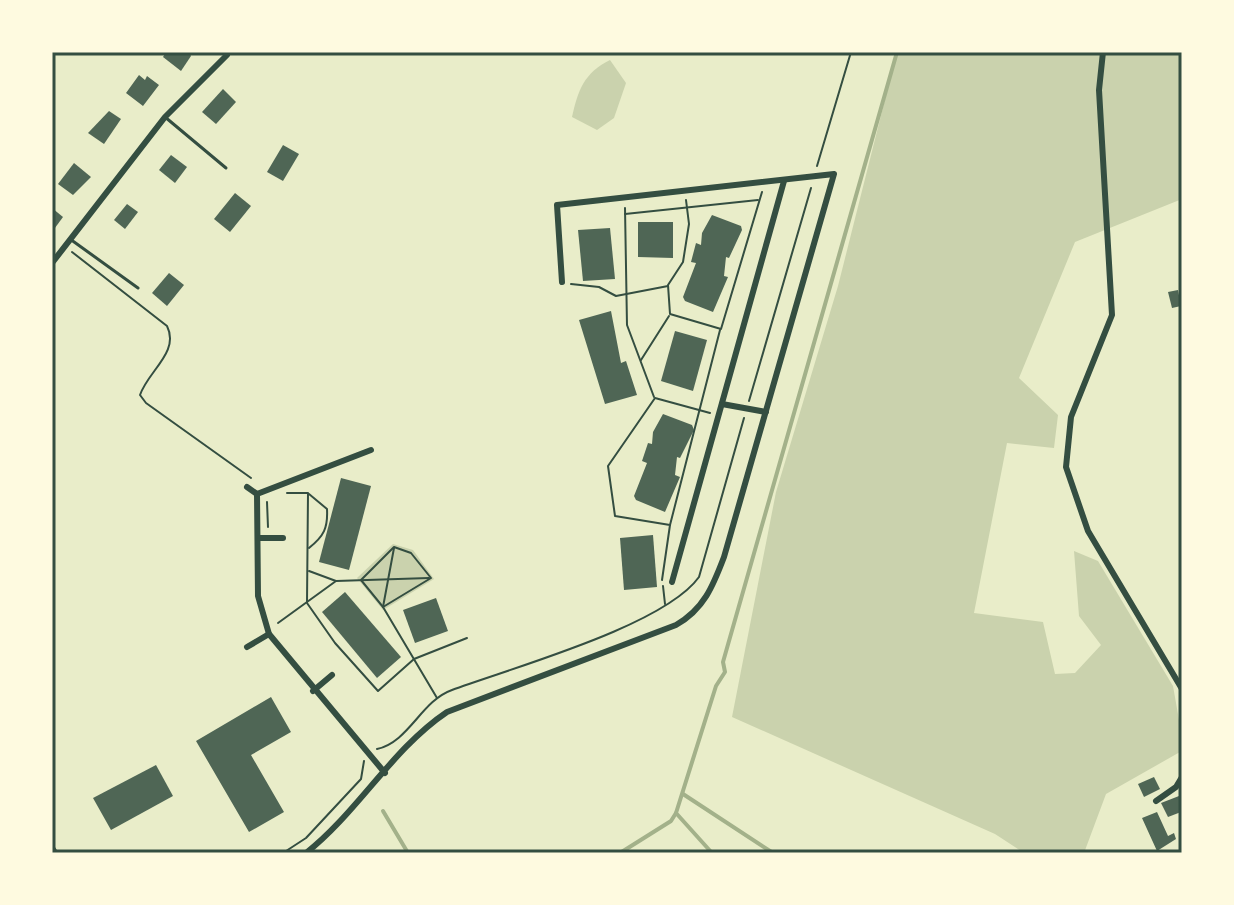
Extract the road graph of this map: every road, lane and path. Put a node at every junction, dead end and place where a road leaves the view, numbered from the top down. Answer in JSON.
{"nodes":[{"id":1,"x":851,"y":52,"type":"edge"},
{"id":2,"x":1103,"y":52,"type":"edge"},
{"id":3,"x":227,"y":55,"type":"dead end"},
{"id":4,"x":165,"y":117,"type":"junction"},
{"id":5,"x":226,"y":168,"type":"dead end"},
{"id":6,"x":814,"y":176,"type":"junction"},
{"id":7,"x":784,"y":181,"type":"junction"},
{"id":8,"x":765,"y":183,"type":"junction"},
{"id":9,"x":685,"y":191,"type":"junction"},
{"id":10,"x":625,"y":198,"type":"junction"},
{"id":11,"x":759,"y":200,"type":"junction"},
{"id":12,"x":625,"y":214,"type":"junction"},
{"id":13,"x":70,"y":239,"type":"junction"},
{"id":14,"x":64,"y":247,"type":"junction"},
{"id":15,"x":52,"y":263,"type":"edge"},
{"id":16,"x":562,"y":282,"type":"joint"},
{"id":17,"x":668,"y":285,"type":"junction"},
{"id":18,"x":138,"y":288,"type":"dead end"},
{"id":19,"x":670,"y":314,"type":"junction"},
{"id":20,"x":721,"y":329,"type":"junction"},
{"id":21,"x":641,"y":360,"type":"junction"},
{"id":22,"x":655,"y":398,"type":"junction"},
{"id":23,"x":722,"y":404,"type":"junction"},
{"id":24,"x":747,"y":408,"type":"junction"},
{"id":25,"x":702,"y":411,"type":"junction"},
{"id":26,"x":766,"y":412,"type":"junction"},
{"id":27,"x":719,"y":415,"type":"junction"},
{"id":28,"x":371,"y":450,"type":"dead end"},
{"id":29,"x":247,"y":487,"type":"dead end"},
{"id":30,"x":260,"y":492,"type":"junction"},
{"id":31,"x":282,"y":493,"type":"dead end"},
{"id":32,"x":308,"y":493,"type":"junction"},
{"id":33,"x":670,"y":525,"type":"junction"},
{"id":34,"x":264,"y":538,"type":"junction"},
{"id":35,"x":283,"y":538,"type":"dead end"},
{"id":36,"x":394,"y":547,"type":"junction"},
{"id":37,"x":307,"y":549,"type":"junction"},
{"id":38,"x":307,"y":570,"type":"junction"},
{"id":39,"x":431,"y":578,"type":"junction"},
{"id":40,"x":388,"y":579,"type":"junction"},
{"id":41,"x":361,"y":580,"type":"junction"},
{"id":42,"x":336,"y":581,"type":"junction"},
{"id":43,"x":672,"y":582,"type":"dead end"},
{"id":44,"x":307,"y":603,"type":"junction"},
{"id":45,"x":665,"y":605,"type":"junction"},
{"id":46,"x":383,"y":607,"type":"junction"},
{"id":47,"x":272,"y":625,"type":"dead end"},
{"id":48,"x":269,"y":634,"type":"junction"},
{"id":49,"x":467,"y":638,"type":"dead end"},
{"id":50,"x":247,"y":647,"type":"dead end"},
{"id":51,"x":414,"y":659,"type":"junction"},
{"id":52,"x":332,"y":675,"type":"dead end"},
{"id":53,"x":1182,"y":689,"type":"edge"},
{"id":54,"x":313,"y":691,"type":"junction"},
{"id":55,"x":437,"y":698,"type":"junction"},
{"id":56,"x":368,"y":755,"type":"junction"},
{"id":57,"x":385,"y":773,"type":"junction"},
{"id":58,"x":1182,"y":777,"type":"edge"},
{"id":59,"x":1156,"y":801,"type":"dead end"},
{"id":60,"x":52,"y":845,"type":"edge"},
{"id":61,"x":57,"y":853,"type":"edge"},
{"id":62,"x":283,"y":853,"type":"edge"},
{"id":63,"x":306,"y":853,"type":"edge"}],
"edges":[{"from":1,"to":6,"type":"path"},
{"from":2,"to":53,"type":"street"},
{"from":3,"to":4,"type":"street"},
{"from":4,"to":5,"type":"lane"},
{"from":4,"to":13,"type":"street"},
{"from":6,"to":7,"type":"street"},
{"from":6,"to":24,"type":"path"},
{"from":6,"to":26,"type":"street"},
{"from":7,"to":8,"type":"street"},
{"from":7,"to":23,"type":"street"},
{"from":8,"to":9,"type":"street"},
{"from":8,"to":11,"type":"path"},
{"from":9,"to":10,"type":"street"},
{"from":9,"to":17,"type":"path"},
{"from":10,"to":12,"type":"path"},
{"from":10,"to":16,"type":"street"},
{"from":11,"to":12,"type":"path"},
{"from":11,"to":20,"type":"path"},
{"from":12,"to":21,"type":"path"},
{"from":13,"to":14,"type":"street"},
{"from":13,"to":18,"type":"lane"},
{"from":14,"to":15,"type":"street"},
{"from":14,"to":30,"type":"path"},
{"from":16,"to":17,"type":"path"},
{"from":17,"to":19,"type":"path"},
{"from":19,"to":20,"type":"path"},
{"from":19,"to":21,"type":"path"},
{"from":20,"to":25,"type":"path"},
{"from":21,"to":22,"type":"path"},
{"from":22,"to":25,"type":"path"},
{"from":22,"to":33,"type":"path"},
{"from":23,"to":24,"type":"street"},
{"from":23,"to":27,"type":"street"},
{"from":24,"to":26,"type":"street"},
{"from":24,"to":45,"type":"path"},
{"from":25,"to":27,"type":"path"},
{"from":25,"to":33,"type":"path"},
{"from":26,"to":57,"type":"street"},
{"from":27,"to":43,"type":"street"},
{"from":28,"to":30,"type":"street"},
{"from":29,"to":30,"type":"street"},
{"from":30,"to":34,"type":"street"},
{"from":30,"to":34,"type":"path"},
{"from":31,"to":32,"type":"path"},
{"from":32,"to":37,"type":"path"},
{"from":32,"to":37,"type":"path"},
{"from":33,"to":45,"type":"path"},
{"from":34,"to":35,"type":"street"},
{"from":34,"to":48,"type":"street"},
{"from":36,"to":39,"type":"path"},
{"from":36,"to":40,"type":"path"},
{"from":36,"to":41,"type":"path"},
{"from":37,"to":38,"type":"path"},
{"from":38,"to":42,"type":"path"},
{"from":38,"to":44,"type":"path"},
{"from":39,"to":40,"type":"path"},
{"from":39,"to":46,"type":"path"},
{"from":40,"to":41,"type":"path"},
{"from":40,"to":46,"type":"path"},
{"from":41,"to":42,"type":"path"},
{"from":41,"to":46,"type":"path"},
{"from":42,"to":44,"type":"path"},
{"from":44,"to":47,"type":"path"},
{"from":44,"to":51,"type":"path"},
{"from":45,"to":55,"type":"path"},
{"from":46,"to":51,"type":"path"},
{"from":48,"to":50,"type":"street"},
{"from":48,"to":54,"type":"street"},
{"from":49,"to":51,"type":"path"},
{"from":51,"to":55,"type":"path"},
{"from":52,"to":54,"type":"street"},
{"from":54,"to":56,"type":"street"},
{"from":55,"to":56,"type":"path"},
{"from":56,"to":57,"type":"street"},
{"from":56,"to":62,"type":"path"},
{"from":57,"to":63,"type":"street"},
{"from":58,"to":59,"type":"street"},
{"from":60,"to":61,"type":"lane"}]}
